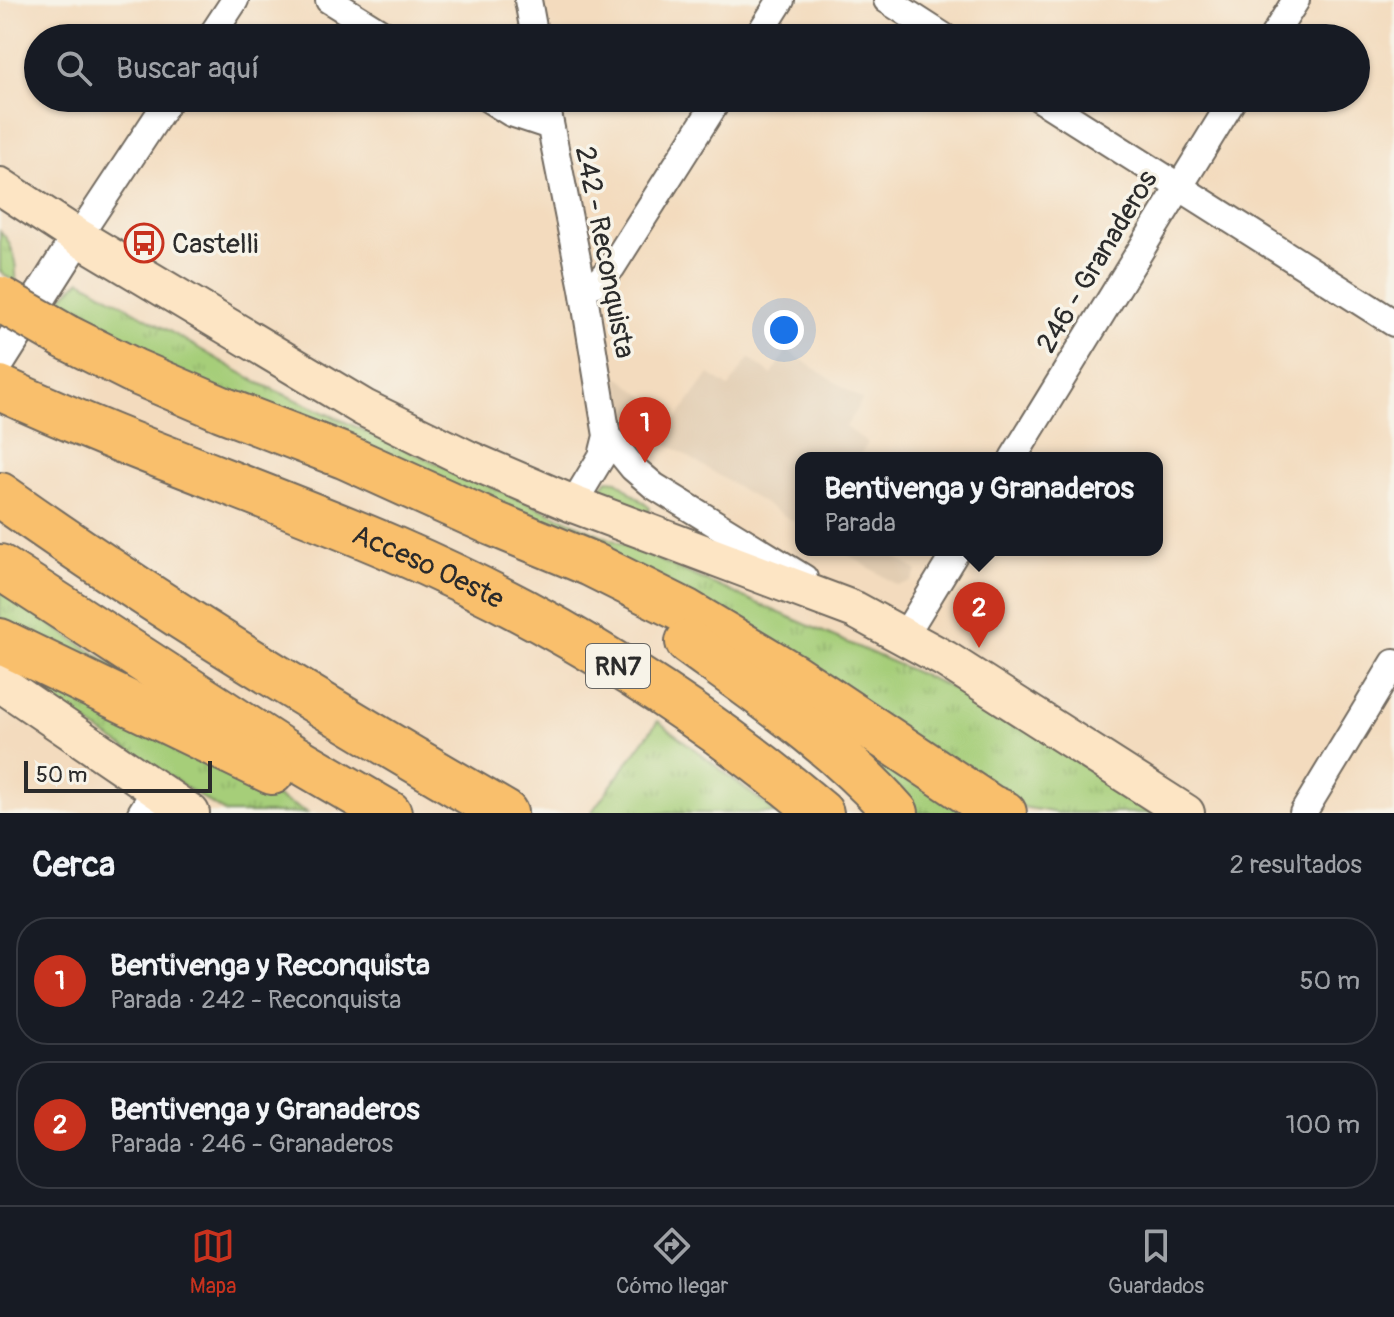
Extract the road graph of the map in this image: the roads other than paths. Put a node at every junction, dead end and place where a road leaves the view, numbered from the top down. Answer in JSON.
{"nodes":[{"id":1,"x":235,"y":0,"type":"edge"},
{"id":2,"x":329,"y":0,"type":"edge"},
{"id":3,"x":528,"y":0,"type":"edge"},
{"id":4,"x":781,"y":0,"type":"edge"},
{"id":5,"x":887,"y":0,"type":"edge"},
{"id":6,"x":1296,"y":0,"type":"edge"},
{"id":7,"x":219,"y":24,"type":"edge"},
{"id":8,"x":368,"y":24,"type":"edge"},
{"id":9,"x":532,"y":24,"type":"edge"},
{"id":10,"x":766,"y":24,"type":"edge"},
{"id":11,"x":924,"y":24,"type":"edge"},
{"id":12,"x":1281,"y":24,"type":"edge"},
{"id":13,"x":161,"y":112,"type":"edge"},
{"id":14,"x":509,"y":112,"type":"edge"},
{"id":15,"x":548,"y":112,"type":"edge"},
{"id":16,"x":710,"y":112,"type":"edge"},
{"id":17,"x":1061,"y":112,"type":"edge"},
{"id":18,"x":1225,"y":112,"type":"edge"},
{"id":19,"x":550,"y":126,"type":"junction"},
{"id":20,"x":0,"y":186,"type":"edge"},
{"id":21,"x":1179,"y":187,"type":"junction"},
{"id":22,"x":78,"y":237,"type":"junction"},
{"id":23,"x":583,"y":289,"type":"junction"},
{"id":24,"x":0,"y":299,"type":"edge"},
{"id":25,"x":1394,"y":323,"type":"edge"},
{"id":26,"x":0,"y":360,"type":"edge"},
{"id":27,"x":0,"y":388,"type":"edge"},
{"id":28,"x":607,"y":436,"type":"junction"},
{"id":29,"x":1017,"y":452,"type":"edge"},
{"id":30,"x":0,"y":495,"type":"edge"},
{"id":31,"x":573,"y":504,"type":"junction"},
{"id":32,"x":492,"y":523,"type":"junction"},
{"id":33,"x":953,"y":556,"type":"edge"},
{"id":34,"x":0,"y":567,"type":"edge"},
{"id":35,"x":855,"y":610,"type":"junction"},
{"id":36,"x":905,"y":635,"type":"junction"},
{"id":37,"x":0,"y":641,"type":"edge"},
{"id":38,"x":1394,"y":663,"type":"edge"},
{"id":39,"x":0,"y":683,"type":"edge"},
{"id":40,"x":148,"y":801,"type":"edge"},
{"id":41,"x":191,"y":813,"type":"edge"},
{"id":42,"x":356,"y":813,"type":"edge"},
{"id":43,"x":389,"y":813,"type":"edge"},
{"id":44,"x":505,"y":813,"type":"edge"},
{"id":45,"x":821,"y":813,"type":"edge"},
{"id":46,"x":896,"y":813,"type":"edge"},
{"id":47,"x":1004,"y":813,"type":"edge"},
{"id":48,"x":1186,"y":813,"type":"edge"},
{"id":49,"x":1303,"y":813,"type":"edge"}],
"edges":[{"from":1,"to":7,"type":"street"},
{"from":2,"to":8,"type":"street"},
{"from":3,"to":9,"type":"street"},
{"from":4,"to":10,"type":"street"},
{"from":5,"to":11,"type":"street"},
{"from":6,"to":12,"type":"street"},
{"from":13,"to":22,"type":"street"},
{"from":14,"to":19,"type":"street"},
{"from":15,"to":19,"type":"street","name":"242 - Reconquista"},
{"from":16,"to":23,"type":"street"},
{"from":17,"to":21,"type":"street"},
{"from":18,"to":21,"type":"street","name":"246 - Granaderos"},
{"from":19,"to":23,"type":"street","name":"242 - Reconquista"},
{"from":20,"to":22,"type":"main road"},
{"from":21,"to":25,"type":"street"},
{"from":21,"to":29,"type":"street","name":"246 - Granaderos"},
{"from":22,"to":26,"type":"street"},
{"from":22,"to":31,"type":"main road"},
{"from":23,"to":28,"type":"street","name":"242 - Reconquista"},
{"from":24,"to":32,"type":"highway","bridge":true},
{"from":27,"to":45,"type":"highway","name":"Acceso Oeste","number":"RN7"},
{"from":28,"to":31,"type":"street"},
{"from":28,"to":35,"type":"street"},
{"from":30,"to":44,"type":"highway"},
{"from":31,"to":35,"type":"main road"},
{"from":32,"to":46,"type":"highway"},
{"from":32,"to":47,"type":"highway"},
{"from":33,"to":36,"type":"street"},
{"from":34,"to":43,"type":"highway"},
{"from":35,"to":36,"type":"main road"},
{"from":36,"to":48,"type":"main road"},
{"from":37,"to":42,"type":"highway"},
{"from":38,"to":49,"type":"street"},
{"from":39,"to":40,"type":"main road"},
{"from":40,"to":41,"type":"main road"}]}
